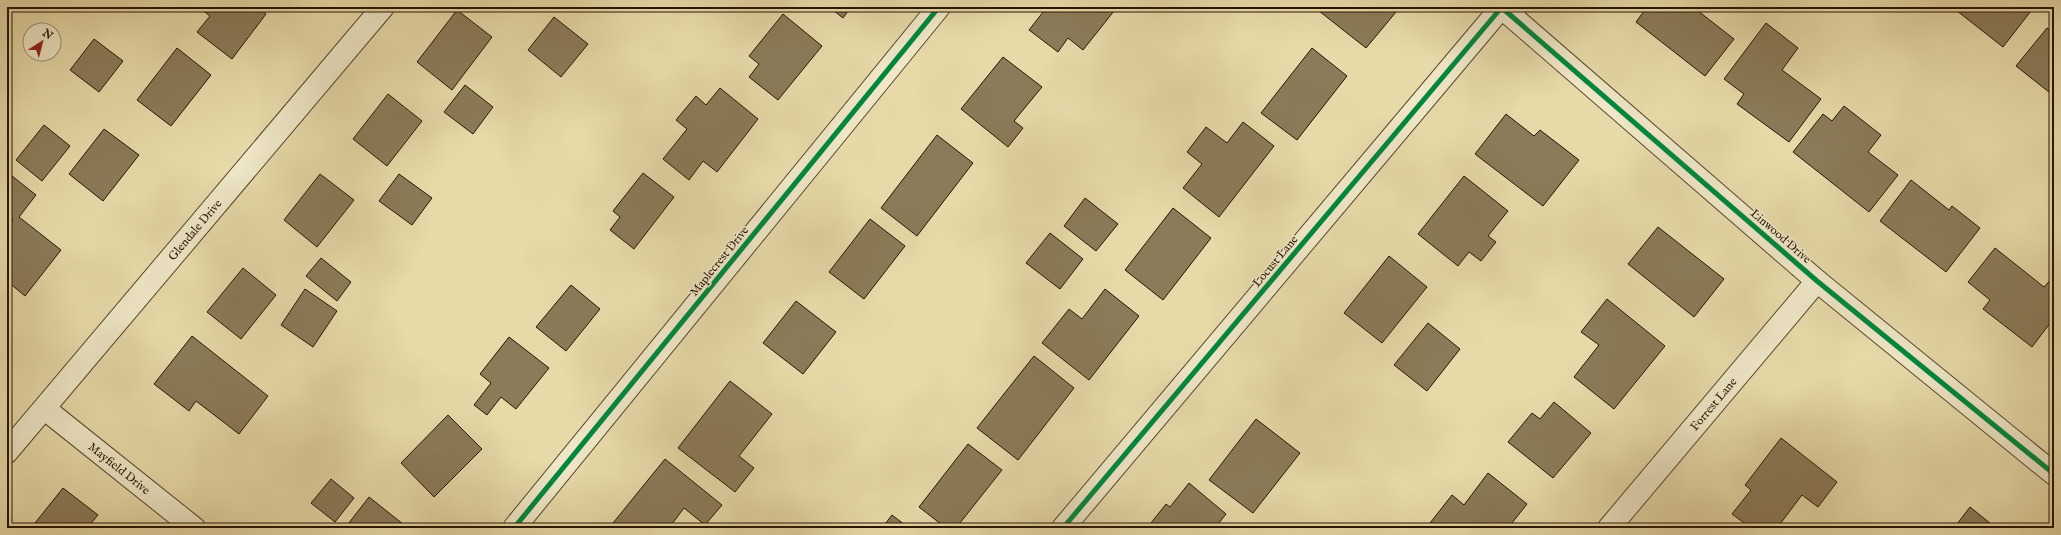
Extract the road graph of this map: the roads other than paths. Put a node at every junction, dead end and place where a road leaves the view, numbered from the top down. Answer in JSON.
{"nodes":[{"id":1,"x":383,"y":7,"type":"edge"},
{"id":2,"x":939,"y":7,"type":"edge"},
{"id":3,"x":1501,"y":7,"type":"edge"},
{"id":4,"x":1817,"y":281,"type":"junction"},
{"id":5,"x":45,"y":409,"type":"junction"},
{"id":6,"x":7,"y":452,"type":"edge"},
{"id":7,"x":2054,"y":474,"type":"edge"},
{"id":8,"x":194,"y":528,"type":"edge"},
{"id":9,"x":514,"y":528,"type":"edge"},
{"id":10,"x":1063,"y":528,"type":"edge"},
{"id":11,"x":1609,"y":528,"type":"edge"}],
"edges":[{"from":1,"to":5,"type":"street","name":"Glendale Drive"},
{"from":2,"to":9,"type":"street","name":"Maplecrest Drive"},
{"from":3,"to":4,"type":"street","name":"Linwood Drive"},
{"from":3,"to":10,"type":"street","name":"Locust Lane"},
{"from":4,"to":7,"type":"street","name":"Linwood Drive"},
{"from":4,"to":11,"type":"street","name":"Forrest Lane"},
{"from":5,"to":6,"type":"street","name":"Glendale Drive"},
{"from":5,"to":8,"type":"street","name":"Mayfield Drive"}]}
